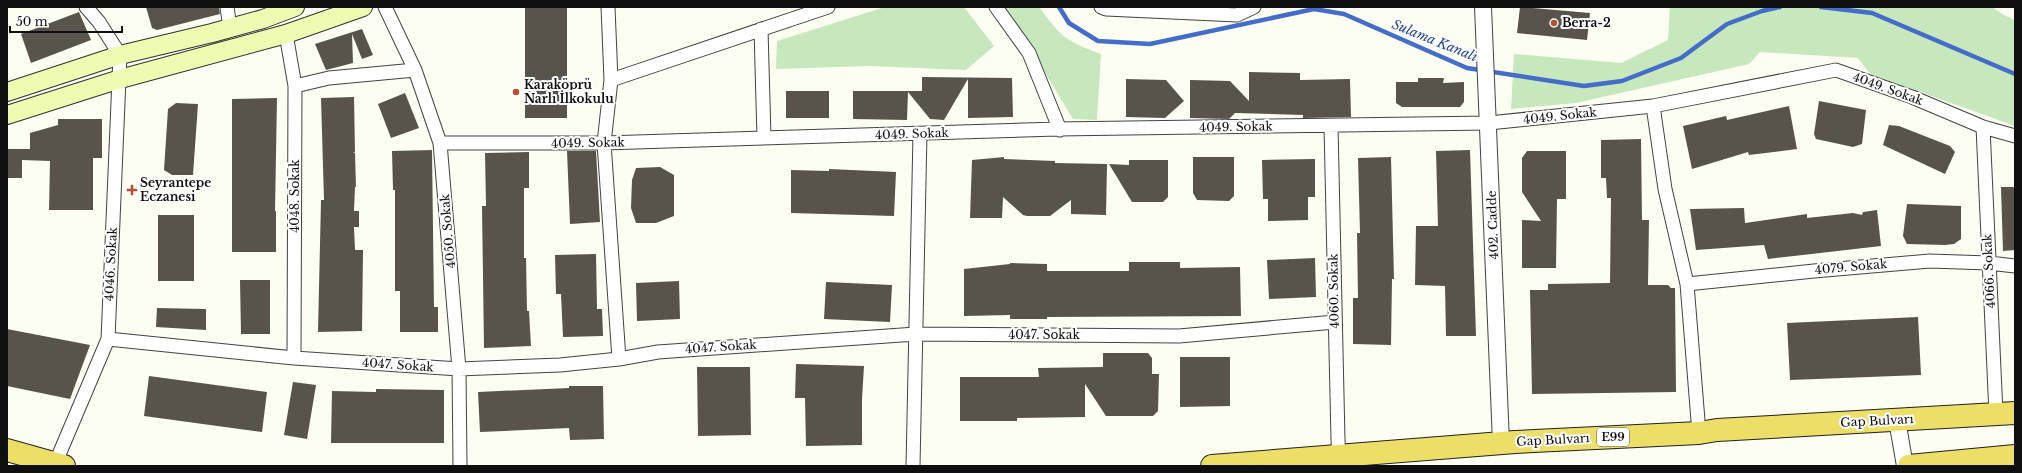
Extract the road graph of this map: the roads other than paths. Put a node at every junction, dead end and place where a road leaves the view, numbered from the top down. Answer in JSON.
{"nodes":[{"id":1,"x":86,"y":7,"type":"edge"},
{"id":2,"x":227,"y":7,"type":"edge"},
{"id":3,"x":295,"y":7,"type":"edge"},
{"id":4,"x":363,"y":7,"type":"edge"},
{"id":5,"x":385,"y":7,"type":"edge"},
{"id":6,"x":608,"y":7,"type":"edge"},
{"id":7,"x":828,"y":7,"type":"edge"},
{"id":8,"x":996,"y":7,"type":"edge"},
{"id":9,"x":1101,"y":7,"type":"edge"},
{"id":10,"x":1254,"y":7,"type":"edge"},
{"id":11,"x":1483,"y":7,"type":"edge"},
{"id":12,"x":230,"y":28,"type":"junction"},
{"id":13,"x":761,"y":29,"type":"junction"},
{"id":14,"x":286,"y":34,"type":"junction"},
{"id":15,"x":120,"y":55,"type":"junction"},
{"id":16,"x":415,"y":70,"type":"junction"},
{"id":17,"x":120,"y":79,"type":"junction"},
{"id":18,"x":611,"y":80,"type":"junction"},
{"id":19,"x":295,"y":86,"type":"junction"},
{"id":20,"x":7,"y":92,"type":"edge"},
{"id":21,"x":1653,"y":106,"type":"junction"},
{"id":22,"x":7,"y":115,"type":"edge"},
{"id":23,"x":1489,"y":124,"type":"junction"},
{"id":24,"x":1331,"y":126,"type":"junction"},
{"id":25,"x":1982,"y":127,"type":"junction"},
{"id":26,"x":1060,"y":130,"type":"junction"},
{"id":27,"x":920,"y":134,"type":"junction"},
{"id":28,"x":2015,"y":136,"type":"edge"},
{"id":29,"x":764,"y":138,"type":"junction"},
{"id":30,"x":440,"y":143,"type":"junction"},
{"id":31,"x":604,"y":143,"type":"junction"},
{"id":32,"x":1989,"y":263,"type":"junction"},
{"id":33,"x":2015,"y":266,"type":"edge"},
{"id":34,"x":1687,"y":284,"type":"junction"},
{"id":35,"x":1335,"y":322,"type":"junction"},
{"id":36,"x":916,"y":334,"type":"junction"},
{"id":37,"x":108,"y":338,"type":"junction"},
{"id":38,"x":294,"y":358,"type":"junction"},
{"id":39,"x":619,"y":359,"type":"junction"},
{"id":40,"x":459,"y":369,"type":"junction"},
{"id":41,"x":2006,"y":413,"type":"edge"},
{"id":42,"x":1897,"y":420,"type":"junction"},
{"id":43,"x":1699,"y":433,"type":"junction"},
{"id":44,"x":1501,"y":443,"type":"junction"},
{"id":45,"x":7,"y":450,"type":"edge"},
{"id":46,"x":2015,"y":456,"type":"edge"},
{"id":47,"x":1340,"y":457,"type":"junction"},
{"id":48,"x":60,"y":465,"type":"edge"},
{"id":49,"x":1236,"y":465,"type":"edge"},
{"id":50,"x":460,"y":466,"type":"edge"},
{"id":51,"x":913,"y":466,"type":"edge"},
{"id":52,"x":1212,"y":466,"type":"edge"},
{"id":53,"x":1905,"y":466,"type":"edge"},
{"id":54,"x":1909,"y":466,"type":"edge"}],
"edges":[{"from":1,"to":15,"type":"street"},
{"from":2,"to":12,"type":"street"},
{"from":3,"to":12,"type":"main road"},
{"from":4,"to":14,"type":"main road"},
{"from":5,"to":16,"type":"street","name":"4050. Sokak"},
{"from":6,"to":18,"type":"street"},
{"from":7,"to":13,"type":"street"},
{"from":8,"to":26,"type":"street"},
{"from":9,"to":10,"type":"street"},
{"from":11,"to":23,"type":"street","name":"402. Cadde"},
{"from":12,"to":15,"type":"main road"},
{"from":13,"to":18,"type":"street"},
{"from":13,"to":29,"type":"street"},
{"from":14,"to":17,"type":"main road"},
{"from":14,"to":19,"type":"street","name":"4048. Sokak"},
{"from":15,"to":17,"type":"street","name":"4046. Sokak"},
{"from":15,"to":20,"type":"main road"},
{"from":16,"to":19,"type":"street"},
{"from":16,"to":30,"type":"street","name":"4050. Sokak"},
{"from":17,"to":22,"type":"main road"},
{"from":17,"to":37,"type":"street","name":"4046. Sokak"},
{"from":18,"to":31,"type":"street"},
{"from":19,"to":38,"type":"street","name":"4048. Sokak"},
{"from":21,"to":23,"type":"street","name":"4049. Sokak"},
{"from":21,"to":25,"type":"street","name":"4049. Sokak"},
{"from":21,"to":34,"type":"street"},
{"from":23,"to":24,"type":"street","name":"4049. Sokak"},
{"from":23,"to":44,"type":"street","name":"402. Cadde"},
{"from":24,"to":26,"type":"street","name":"4049. Sokak"},
{"from":24,"to":35,"type":"street","name":"4060. Sokak"},
{"from":25,"to":28,"type":"street","name":"4049. Sokak"},
{"from":25,"to":32,"type":"street","name":"4066. Sokak"},
{"from":26,"to":27,"type":"street","name":"4049. Sokak"},
{"from":27,"to":29,"type":"street","name":"4049. Sokak"},
{"from":27,"to":36,"type":"street"},
{"from":29,"to":31,"type":"street","name":"4049. Sokak"},
{"from":30,"to":31,"type":"street","name":"4049. Sokak"},
{"from":30,"to":40,"type":"street","name":"4050. Sokak"},
{"from":31,"to":39,"type":"street"},
{"from":32,"to":33,"type":"street","name":"4079. Sokak"},
{"from":32,"to":34,"type":"street","name":"4079. Sokak"},
{"from":32,"to":41,"type":"street","name":"4066. Sokak"},
{"from":34,"to":43,"type":"street"},
{"from":35,"to":36,"type":"street","name":"4047. Sokak"},
{"from":35,"to":47,"type":"street","name":"4060. Sokak"},
{"from":36,"to":39,"type":"street","name":"4047. Sokak"},
{"from":36,"to":51,"type":"street"},
{"from":37,"to":38,"type":"street","name":"4047. Sokak"},
{"from":37,"to":48,"type":"street","name":"4046. Sokak"},
{"from":38,"to":40,"type":"street","name":"4047. Sokak"},
{"from":39,"to":40,"type":"street","name":"4047. Sokak"},
{"from":40,"to":50,"type":"street","name":"4050. Sokak"},
{"from":41,"to":42,"type":"highway","name":"Gap Bulvarı","number":"E99"},
{"from":42,"to":43,"type":"highway","name":"Gap Bulvarı","number":"E99"},
{"from":42,"to":53,"type":"street"},
{"from":43,"to":44,"type":"highway","name":"Gap Bulvarı","number":"E99"},
{"from":44,"to":47,"type":"highway","name":"Gap Bulvarı","number":"E99"},
{"from":45,"to":48,"type":"highway"},
{"from":46,"to":54,"type":"highway"},
{"from":47,"to":49,"type":"highway","name":"Gap Bulvarı","number":"E99"},
{"from":49,"to":52,"type":"highway","name":"Gap Bulvarı","number":"E99"}]}
